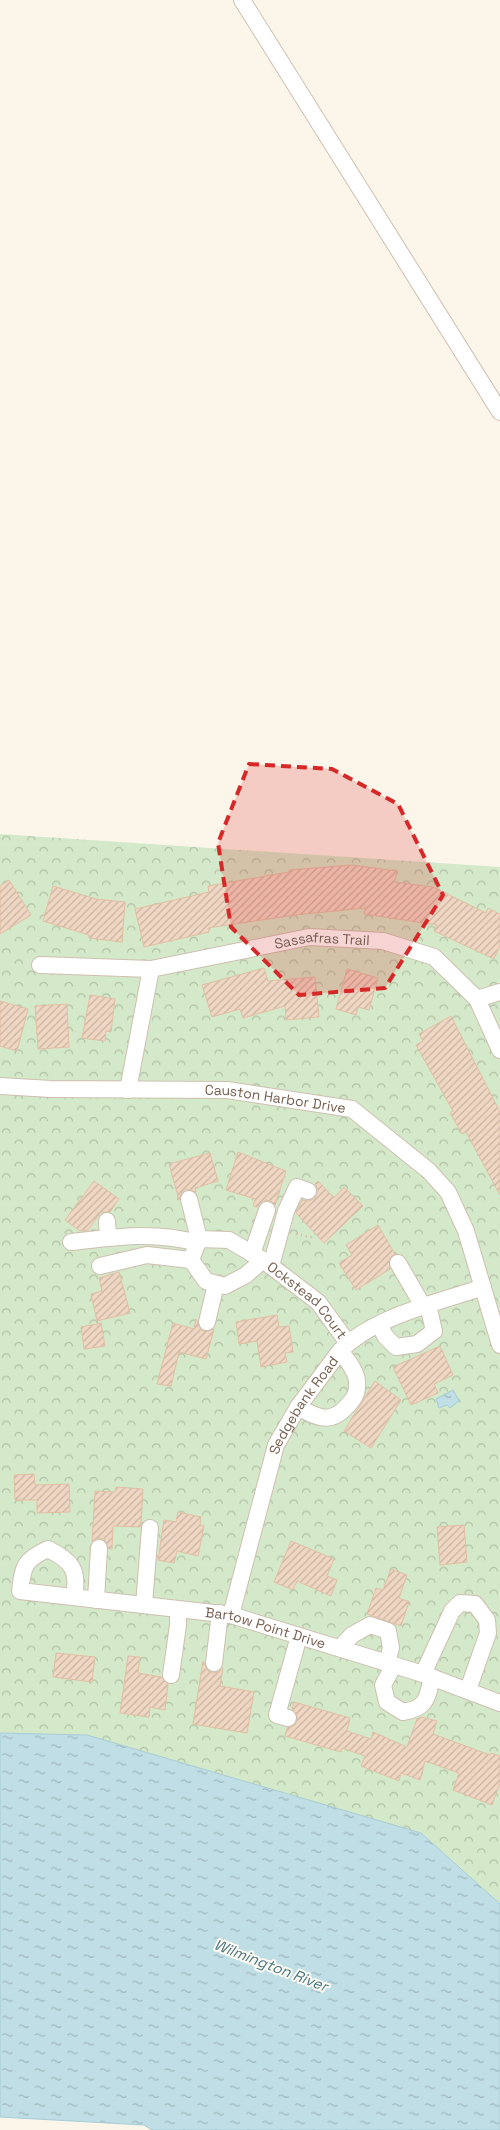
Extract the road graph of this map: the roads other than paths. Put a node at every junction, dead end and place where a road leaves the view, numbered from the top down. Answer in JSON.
{"nodes":[{"id":1,"x":242,"y":0,"type":"edge"},
{"id":2,"x":500,"y":412,"type":"edge"},
{"id":3,"x":40,"y":965,"type":"dead end"},
{"id":4,"x":151,"y":969,"type":"junction"},
{"id":5,"x":500,"y":992,"type":"edge"},
{"id":6,"x":477,"y":999,"type":"junction"},
{"id":7,"x":500,"y":1050,"type":"edge"},
{"id":8,"x":0,"y":1086,"type":"edge"},
{"id":9,"x":128,"y":1090,"type":"junction"},
{"id":10,"x":308,"y":1191,"type":"dead end"},
{"id":11,"x":189,"y":1199,"type":"dead end"},
{"id":12,"x":267,"y":1210,"type":"dead end"},
{"id":13,"x":107,"y":1222,"type":"dead end"},
{"id":14,"x":108,"y":1238,"type":"junction"},
{"id":15,"x":199,"y":1241,"type":"junction"},
{"id":16,"x":71,"y":1242,"type":"dead end"},
{"id":17,"x":191,"y":1260,"type":"junction"},
{"id":18,"x":262,"y":1260,"type":"junction"},
{"id":19,"x":398,"y":1263,"type":"dead end"},
{"id":20,"x":100,"y":1266,"type":"dead end"},
{"id":21,"x":216,"y":1284,"type":"junction"},
{"id":22,"x":483,"y":1287,"type":"junction"},
{"id":23,"x":425,"y":1306,"type":"junction"},
{"id":24,"x":207,"y":1322,"type":"dead end"},
{"id":25,"x":380,"y":1325,"type":"junction"},
{"id":26,"x":500,"y":1345,"type":"edge"},
{"id":27,"x":344,"y":1347,"type":"junction"},
{"id":28,"x":298,"y":1407,"type":"junction"},
{"id":29,"x":150,"y":1528,"type":"dead end"},
{"id":30,"x":99,"y":1548,"type":"dead end"},
{"id":31,"x":74,"y":1597,"type":"junction"},
{"id":32,"x":96,"y":1600,"type":"junction"},
{"id":33,"x":144,"y":1605,"type":"junction"},
{"id":34,"x":178,"y":1609,"type":"junction"},
{"id":35,"x":225,"y":1614,"type":"junction"},
{"id":36,"x":494,"y":1626,"type":"edge"},
{"id":37,"x":299,"y":1636,"type":"junction"},
{"id":38,"x":340,"y":1648,"type":"junction"},
{"id":39,"x":214,"y":1663,"type":"dead end"},
{"id":40,"x":390,"y":1664,"type":"junction"},
{"id":41,"x":171,"y":1675,"type":"dead end"},
{"id":42,"x":427,"y":1676,"type":"junction"},
{"id":43,"x":468,"y":1690,"type":"junction"},
{"id":44,"x":500,"y":1703,"type":"edge"},
{"id":45,"x":288,"y":1718,"type":"dead end"}],
"edges":[{"from":1,"to":2,"type":"street"},
{"from":3,"to":4,"type":"street","name":"Sassafras Trail"},
{"from":4,"to":6,"type":"street","name":"Sassafras Trail"},
{"from":4,"to":9,"type":"street"},
{"from":5,"to":6,"type":"street"},
{"from":6,"to":7,"type":"street","name":"Sassafras Trail"},
{"from":8,"to":9,"type":"street","name":"Causton Harbor Drive"},
{"from":9,"to":22,"type":"street","name":"Causton Harbor Drive"},
{"from":10,"to":18,"type":"street"},
{"from":11,"to":15,"type":"street"},
{"from":12,"to":18,"type":"street"},
{"from":13,"to":14,"type":"street"},
{"from":14,"to":15,"type":"street","name":"Ockstead Court"},
{"from":14,"to":16,"type":"street","name":"Ockstead Court"},
{"from":15,"to":17,"type":"street"},
{"from":15,"to":18,"type":"street","name":"Ockstead Court"},
{"from":17,"to":20,"type":"street"},
{"from":17,"to":21,"type":"street"},
{"from":18,"to":21,"type":"street","name":"Ockstead Court"},
{"from":18,"to":27,"type":"street","name":"Ockstead Court"},
{"from":19,"to":23,"type":"street"},
{"from":21,"to":24,"type":"street"},
{"from":22,"to":23,"type":"street","name":"Sedgebank Road"},
{"from":22,"to":26,"type":"street","name":"Causton Harbor Drive"},
{"from":23,"to":25,"type":"street","name":"Sedgebank Road"},
{"from":23,"to":25,"type":"street"},
{"from":25,"to":27,"type":"street","name":"Sedgebank Road"},
{"from":27,"to":28,"type":"street","name":"Sedgebank Road"},
{"from":27,"to":28,"type":"street","name":"Ockstead Court"},
{"from":28,"to":35,"type":"street","name":"Sedgebank Road"},
{"from":29,"to":33,"type":"street"},
{"from":30,"to":32,"type":"street"},
{"from":31,"to":31,"type":"street","name":"Bartow Point Drive"},
{"from":31,"to":32,"type":"street","name":"Bartow Point Drive"},
{"from":32,"to":33,"type":"street","name":"Bartow Point Drive"},
{"from":33,"to":34,"type":"street","name":"Bartow Point Drive"},
{"from":34,"to":35,"type":"street","name":"Bartow Point Drive"},
{"from":34,"to":41,"type":"street"},
{"from":35,"to":37,"type":"street","name":"Bartow Point Drive"},
{"from":35,"to":39,"type":"street","name":"Sedgebank Road"},
{"from":36,"to":42,"type":"street"},
{"from":36,"to":43,"type":"street"},
{"from":37,"to":38,"type":"street","name":"Bartow Point Drive"},
{"from":37,"to":45,"type":"street"},
{"from":38,"to":40,"type":"street","name":"Bartow Point Drive"},
{"from":38,"to":40,"type":"street"},
{"from":40,"to":42,"type":"street","name":"Bartow Point Drive"},
{"from":40,"to":42,"type":"street"},
{"from":42,"to":43,"type":"street","name":"Bartow Point Drive"},
{"from":43,"to":44,"type":"street","name":"Bartow Point Drive"}]}
